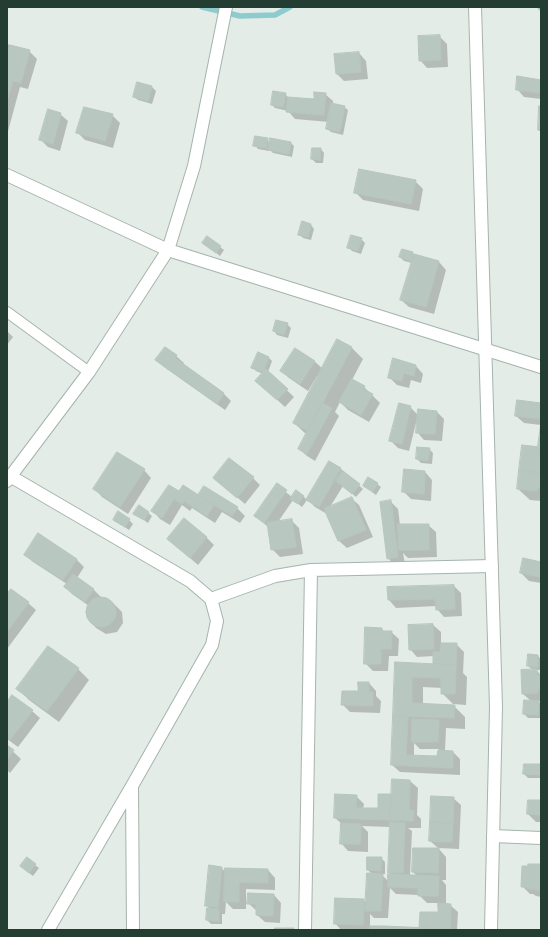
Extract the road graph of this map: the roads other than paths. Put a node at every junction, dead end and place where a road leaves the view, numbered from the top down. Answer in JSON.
{"nodes":[{"id":1,"x":226,"y":7,"type":"edge"},
{"id":2,"x":475,"y":7,"type":"edge"},
{"id":3,"x":7,"y":175,"type":"edge"},
{"id":4,"x":168,"y":250,"type":"junction"},
{"id":5,"x":7,"y":312,"type":"edge"},
{"id":6,"x":486,"y":350,"type":"junction"},
{"id":7,"x":541,"y":367,"type":"edge"},
{"id":8,"x":89,"y":372,"type":"junction"},
{"id":9,"x":9,"y":478,"type":"edge"},
{"id":10,"x":492,"y":566,"type":"junction"},
{"id":11,"x":311,"y":570,"type":"junction"},
{"id":12,"x":211,"y":599,"type":"junction"},
{"id":13,"x":132,"y":786,"type":"junction"},
{"id":14,"x":493,"y":836,"type":"junction"},
{"id":15,"x":541,"y":838,"type":"edge"},
{"id":16,"x":48,"y":930,"type":"edge"},
{"id":17,"x":133,"y":930,"type":"edge"},
{"id":18,"x":305,"y":930,"type":"edge"},
{"id":19,"x":491,"y":930,"type":"edge"}],
"edges":[{"from":1,"to":4,"type":"street"},
{"from":2,"to":6,"type":"street"},
{"from":3,"to":4,"type":"street"},
{"from":4,"to":6,"type":"street"},
{"from":4,"to":8,"type":"street"},
{"from":5,"to":8,"type":"lane"},
{"from":6,"to":7,"type":"street"},
{"from":6,"to":10,"type":"street"},
{"from":8,"to":9,"type":"street"},
{"from":9,"to":12,"type":"street"},
{"from":10,"to":11,"type":"street"},
{"from":10,"to":14,"type":"street"},
{"from":11,"to":12,"type":"street"},
{"from":11,"to":18,"type":"street"},
{"from":12,"to":13,"type":"street"},
{"from":13,"to":16,"type":"street"},
{"from":13,"to":17,"type":"street"},
{"from":14,"to":15,"type":"street"},
{"from":14,"to":19,"type":"street"}]}
